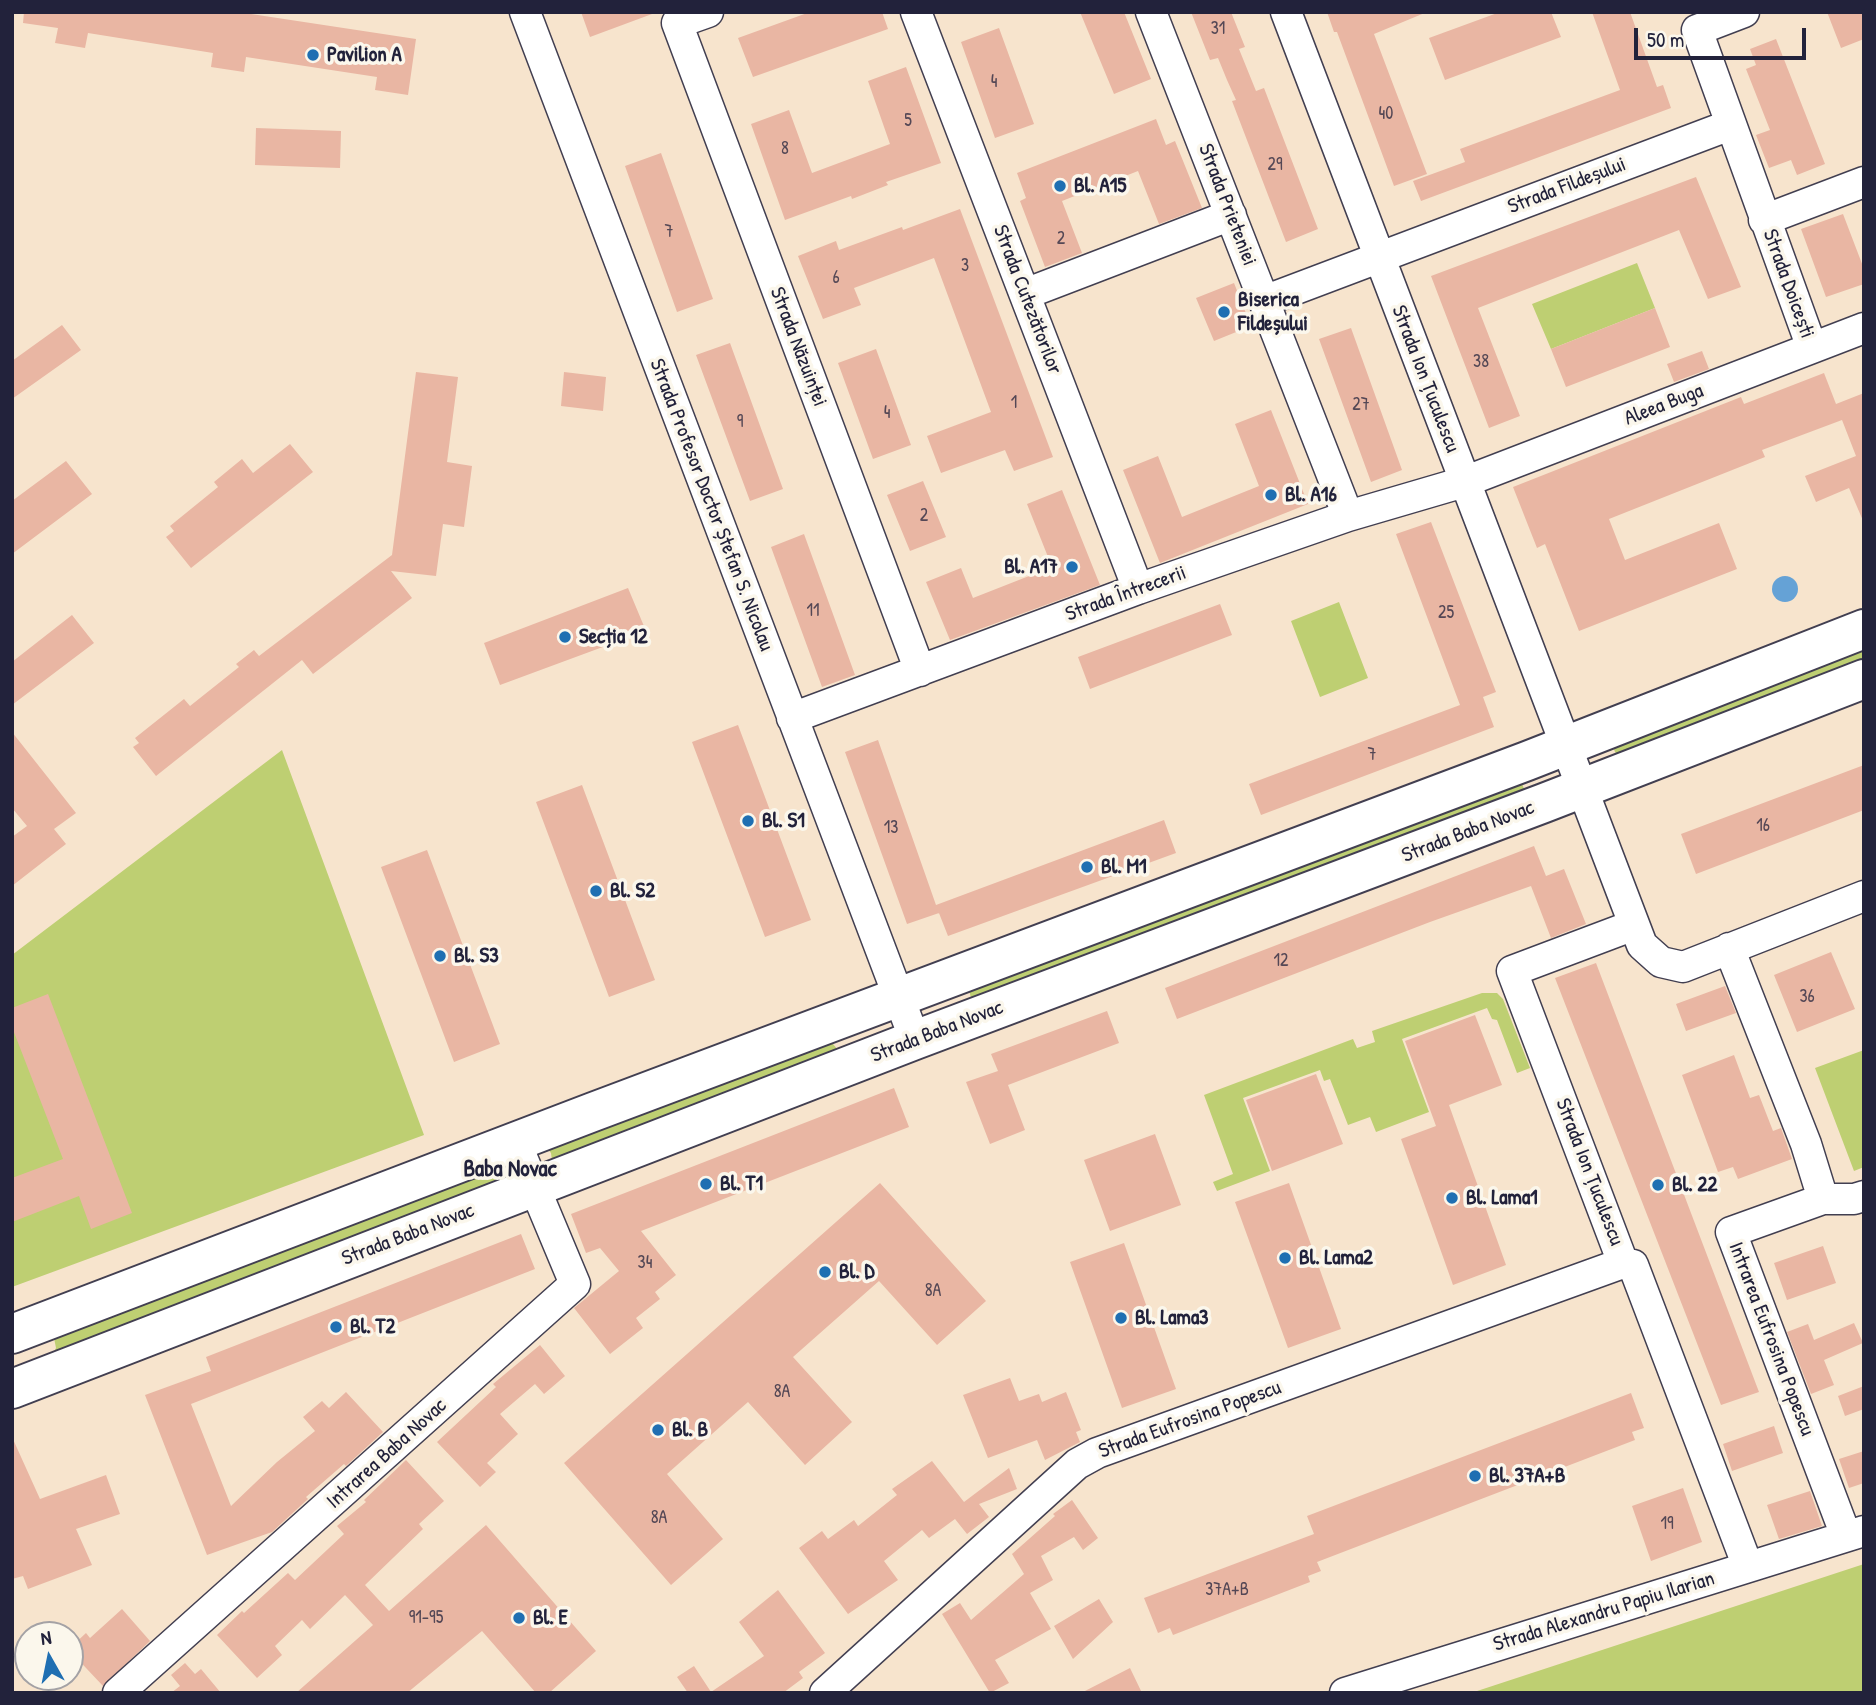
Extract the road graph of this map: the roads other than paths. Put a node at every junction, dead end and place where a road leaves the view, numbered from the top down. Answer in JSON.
{"nodes":[{"id":1,"x":525,"y":12,"type":"edge"},
{"id":2,"x":708,"y":12,"type":"edge"},
{"id":3,"x":916,"y":12,"type":"edge"},
{"id":4,"x":1151,"y":12,"type":"edge"},
{"id":5,"x":1286,"y":12,"type":"edge"},
{"id":6,"x":1744,"y":12,"type":"edge"},
{"id":7,"x":1730,"y":125,"type":"junction"},
{"id":8,"x":1864,"y":182,"type":"edge"},
{"id":9,"x":1231,"y":215,"type":"junction"},
{"id":10,"x":1764,"y":220,"type":"junction"},
{"id":11,"x":1379,"y":257,"type":"junction"},
{"id":12,"x":1025,"y":294,"type":"junction"},
{"id":13,"x":1264,"y":301,"type":"junction"},
{"id":14,"x":1864,"y":328,"type":"edge"},
{"id":15,"x":1812,"y":348,"type":"junction"},
{"id":16,"x":1464,"y":482,"type":"junction"},
{"id":17,"x":1348,"y":516,"type":"junction"},
{"id":18,"x":1138,"y":589,"type":"junction"},
{"id":19,"x":1864,"y":629,"type":"edge"},
{"id":20,"x":920,"y":671,"type":"junction"},
{"id":21,"x":1864,"y":679,"type":"edge"},
{"id":22,"x":792,"y":718,"type":"junction"},
{"id":23,"x":1565,"y":746,"type":"junction"},
{"id":24,"x":1581,"y":788,"type":"junction"},
{"id":25,"x":1864,"y":895,"type":"edge"},
{"id":26,"x":1634,"y":925,"type":"junction"},
{"id":27,"x":1729,"y":948,"type":"junction"},
{"id":28,"x":899,"y":998,"type":"junction"},
{"id":29,"x":915,"y":1040,"type":"junction"},
{"id":30,"x":516,"y":1143,"type":"junction"},
{"id":31,"x":534,"y":1186,"type":"junction"},
{"id":32,"x":1864,"y":1196,"type":"edge"},
{"id":33,"x":1823,"y":1199,"type":"junction"},
{"id":34,"x":1623,"y":1263,"type":"junction"},
{"id":35,"x":12,"y":1334,"type":"edge"},
{"id":36,"x":12,"y":1389,"type":"edge"},
{"id":37,"x":1855,"y":1534,"type":"edge"},
{"id":38,"x":1748,"y":1567,"type":"junction"},
{"id":39,"x":118,"y":1693,"type":"edge"},
{"id":40,"x":825,"y":1693,"type":"edge"},
{"id":41,"x":1345,"y":1693,"type":"edge"}],
"edges":[{"from":1,"to":22,"type":"street","name":"Strada Profesor Doctor Ștefan S. Nicolau"},
{"from":2,"to":20,"type":"street","name":"Strada Năzuinței"},
{"from":3,"to":12,"type":"street","name":"Strada Cutezătorilor"},
{"from":4,"to":9,"type":"street","name":"Strada Prieteniei"},
{"from":5,"to":11,"type":"street","name":"Strada Ion Țuculescu"},
{"from":6,"to":7,"type":"street"},
{"from":7,"to":10,"type":"street","name":"Strada Doicești"},
{"from":7,"to":11,"type":"street","name":"Strada Fildeșului"},
{"from":8,"to":10,"type":"street","name":"Strada Doicești"},
{"from":9,"to":12,"type":"street"},
{"from":9,"to":13,"type":"street","name":"Strada Prieteniei"},
{"from":10,"to":15,"type":"street","name":"Strada Doicești"},
{"from":11,"to":13,"type":"street","name":"Strada Fildeșului"},
{"from":11,"to":16,"type":"street","name":"Strada Ion Țuculescu"},
{"from":12,"to":18,"type":"street","name":"Strada Cutezătorilor"},
{"from":13,"to":17,"type":"street","name":"Strada Prieteniei"},
{"from":14,"to":15,"type":"street","name":"Aleea Buga"},
{"from":15,"to":16,"type":"street","name":"Aleea Buga"},
{"from":16,"to":17,"type":"street","name":"Strada Întrecerii"},
{"from":16,"to":23,"type":"street","name":"Strada Ion Țuculescu"},
{"from":17,"to":18,"type":"street","name":"Strada Întrecerii"},
{"from":18,"to":20,"type":"street","name":"Strada Întrecerii"},
{"from":19,"to":23,"type":"main road"},
{"from":20,"to":22,"type":"street","name":"Strada Întrecerii"},
{"from":21,"to":24,"type":"main road","name":"Strada Baba Novac"},
{"from":22,"to":28,"type":"street","name":"Strada Profesor Doctor Ștefan S. Nicolau"},
{"from":23,"to":24,"type":"street","name":"Strada Ion Țuculescu"},
{"from":23,"to":28,"type":"main road"},
{"from":24,"to":26,"type":"street"},
{"from":24,"to":29,"type":"main road","name":"Strada Baba Novac"},
{"from":25,"to":27,"type":"street"},
{"from":26,"to":27,"type":"street"},
{"from":26,"to":34,"type":"street","name":"Strada Ion Țuculescu"},
{"from":27,"to":33,"type":"street"},
{"from":28,"to":29,"type":"street","name":"Strada Profesor Doctor Ștefan S. Nicolau"},
{"from":28,"to":30,"type":"main road"},
{"from":29,"to":31,"type":"main road","name":"Strada Baba Novac"},
{"from":30,"to":31,"type":"street"},
{"from":30,"to":35,"type":"main road"},
{"from":31,"to":36,"type":"main road","name":"Strada Baba Novac"},
{"from":31,"to":39,"type":"street","name":"Intrarea Baba Novac"},
{"from":32,"to":33,"type":"street","name":"Intrarea Eufrosina Popescu"},
{"from":33,"to":37,"type":"street","name":"Intrarea Eufrosina Popescu"},
{"from":34,"to":38,"type":"street","name":"Strada Ion Țuculescu"},
{"from":34,"to":40,"type":"street","name":"Strada Eufrosina Popescu"},
{"from":37,"to":38,"type":"street","name":"Strada Alexandru Papiu Ilarian"},
{"from":38,"to":41,"type":"street","name":"Strada Alexandru Papiu Ilarian"}]}
